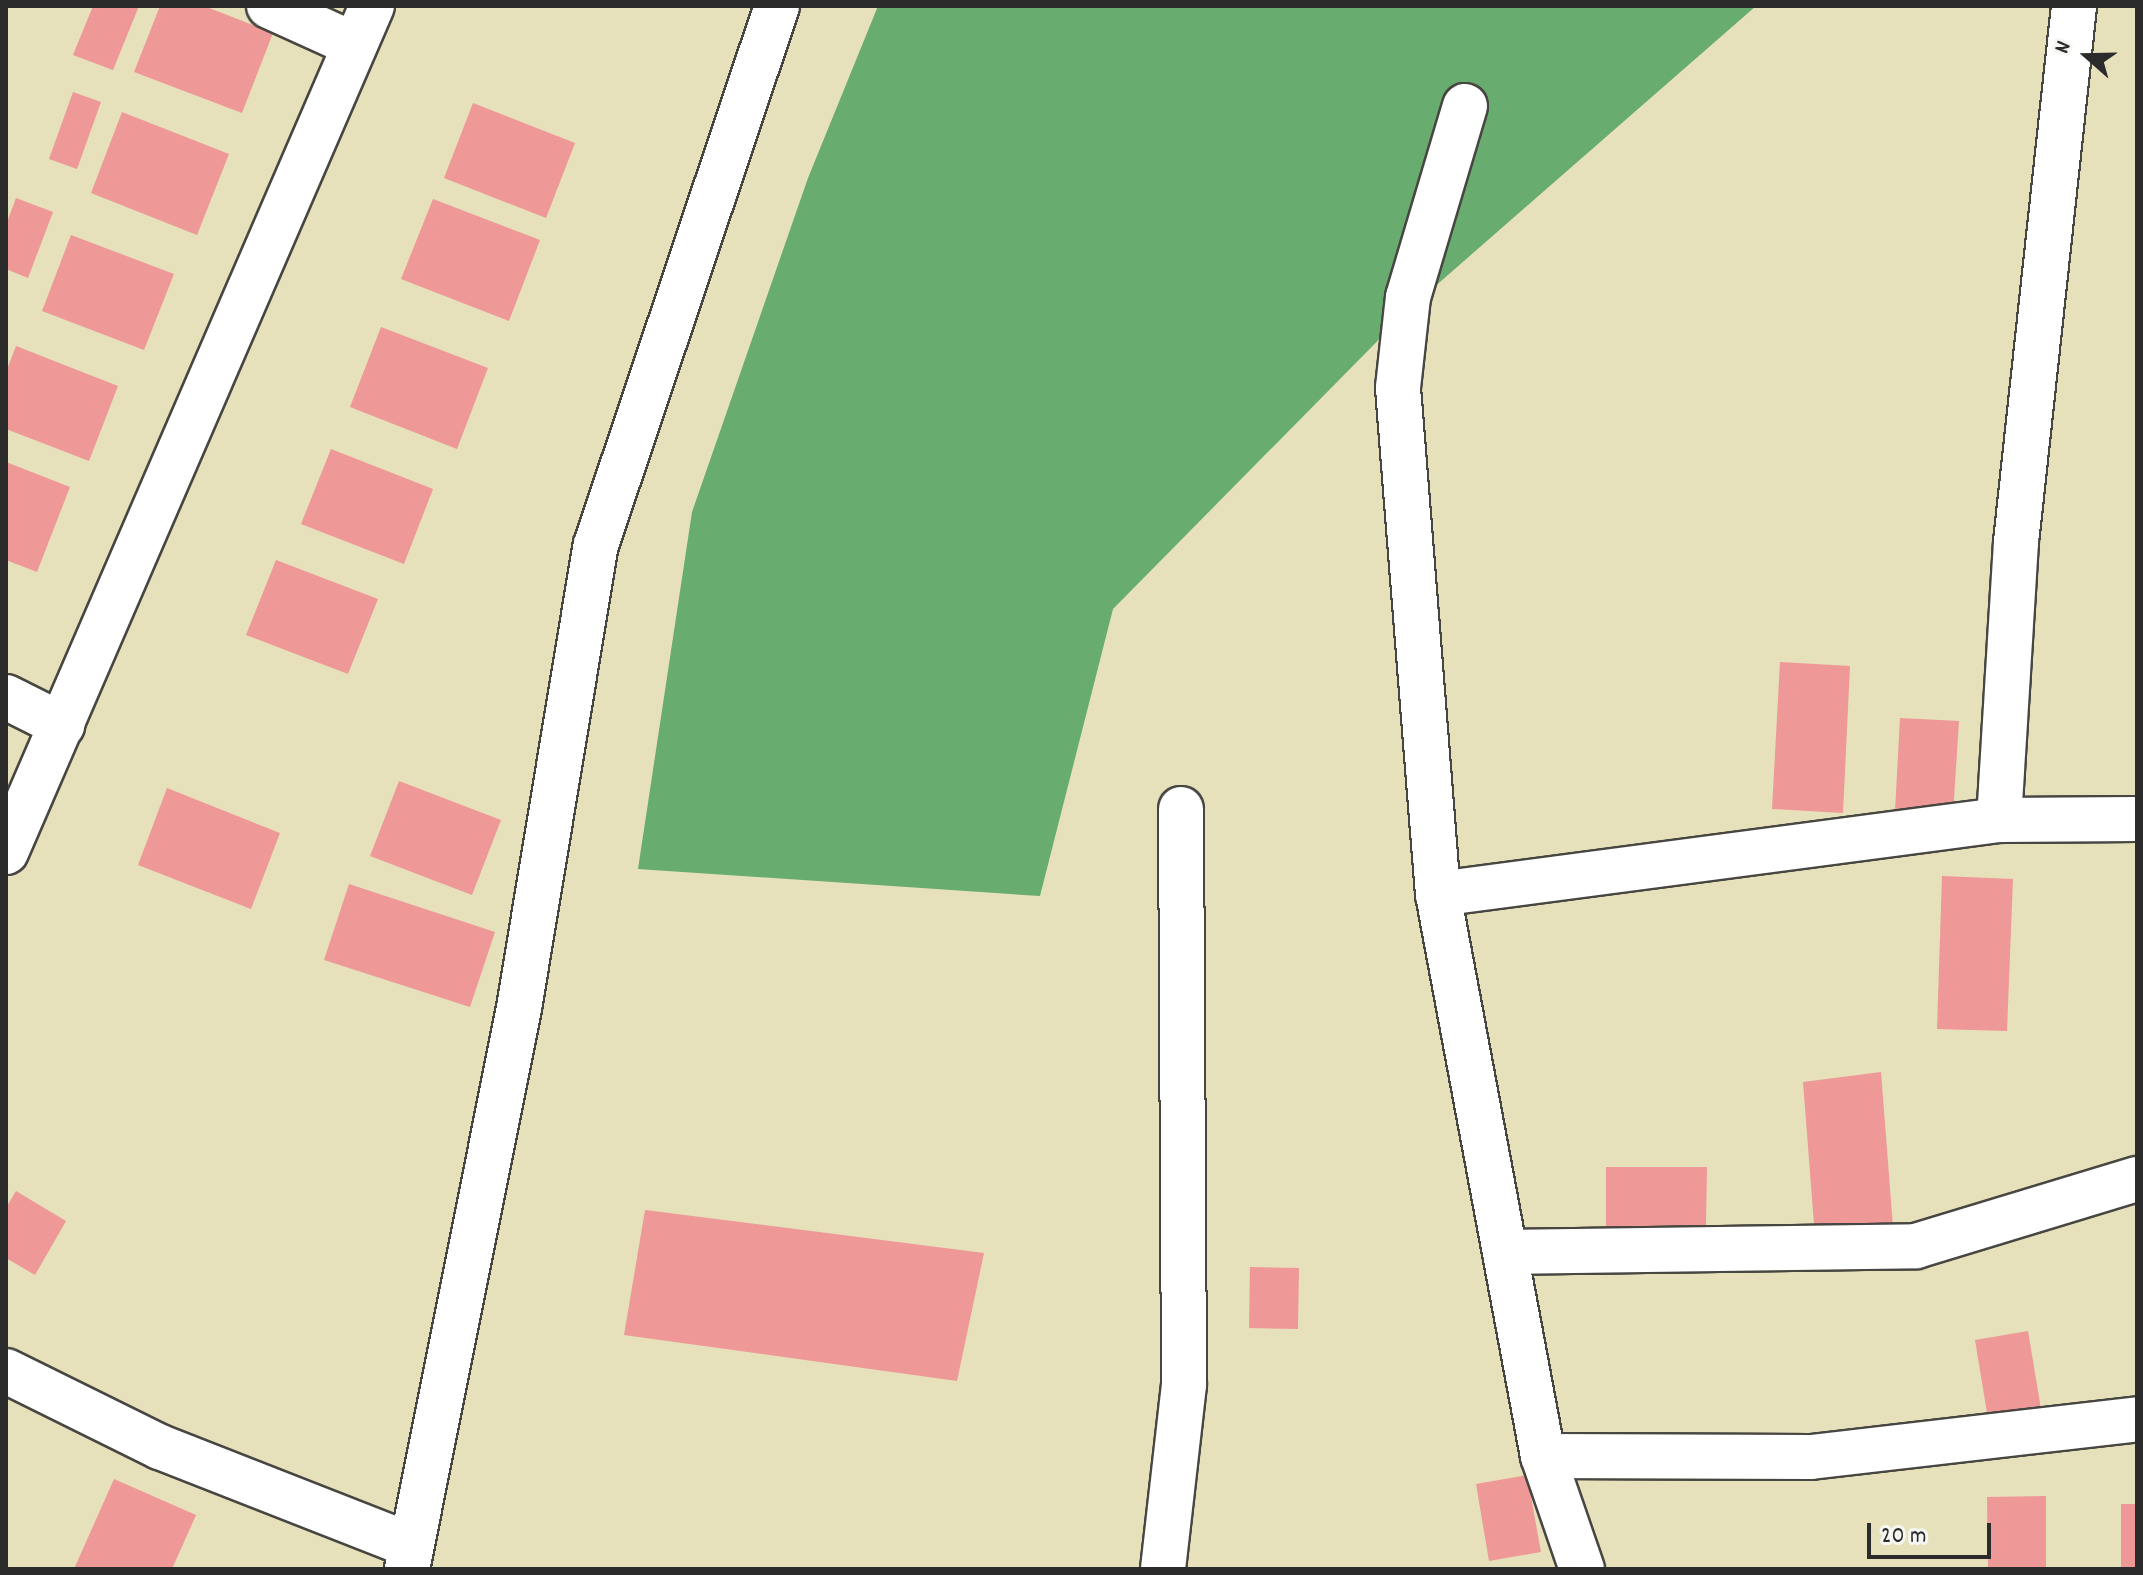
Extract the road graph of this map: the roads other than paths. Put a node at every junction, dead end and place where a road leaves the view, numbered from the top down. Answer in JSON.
{"nodes":[{"id":1,"x":269,"y":6,"type":"edge"},
{"id":2,"x":777,"y":6,"type":"edge"},
{"id":3,"x":2074,"y":6,"type":"edge"},
{"id":4,"x":364,"y":26,"type":"edge"},
{"id":5,"x":1465,"y":106,"type":"dead end"},
{"id":6,"x":6,"y":697,"type":"edge"},
{"id":7,"x":62,"y":725,"type":"junction"},
{"id":8,"x":1181,"y":809,"type":"dead end"},
{"id":9,"x":2137,"y":819,"type":"edge"},
{"id":10,"x":1999,"y":820,"type":"junction"},
{"id":11,"x":6,"y":852,"type":"edge"},
{"id":12,"x":1438,"y":894,"type":"junction"},
{"id":13,"x":2137,"y":1179,"type":"edge"},
{"id":14,"x":1505,"y":1252,"type":"junction"},
{"id":15,"x":6,"y":1371,"type":"edge"},
{"id":16,"x":2137,"y":1419,"type":"edge"},
{"id":17,"x":1543,"y":1456,"type":"junction"},
{"id":18,"x":408,"y":1557,"type":"edge"},
{"id":19,"x":1163,"y":1569,"type":"edge"},
{"id":20,"x":1582,"y":1569,"type":"edge"}],
"edges":[{"from":1,"to":4,"type":"street"},
{"from":2,"to":18,"type":"street"},
{"from":3,"to":10,"type":"street"},
{"from":4,"to":7,"type":"street"},
{"from":5,"to":12,"type":"street"},
{"from":6,"to":7,"type":"street"},
{"from":7,"to":11,"type":"street"},
{"from":8,"to":19,"type":"street"},
{"from":9,"to":10,"type":"street"},
{"from":10,"to":12,"type":"street"},
{"from":12,"to":14,"type":"street"},
{"from":13,"to":14,"type":"street"},
{"from":14,"to":17,"type":"street"},
{"from":15,"to":18,"type":"street"},
{"from":16,"to":17,"type":"street"},
{"from":17,"to":20,"type":"street"}]}
